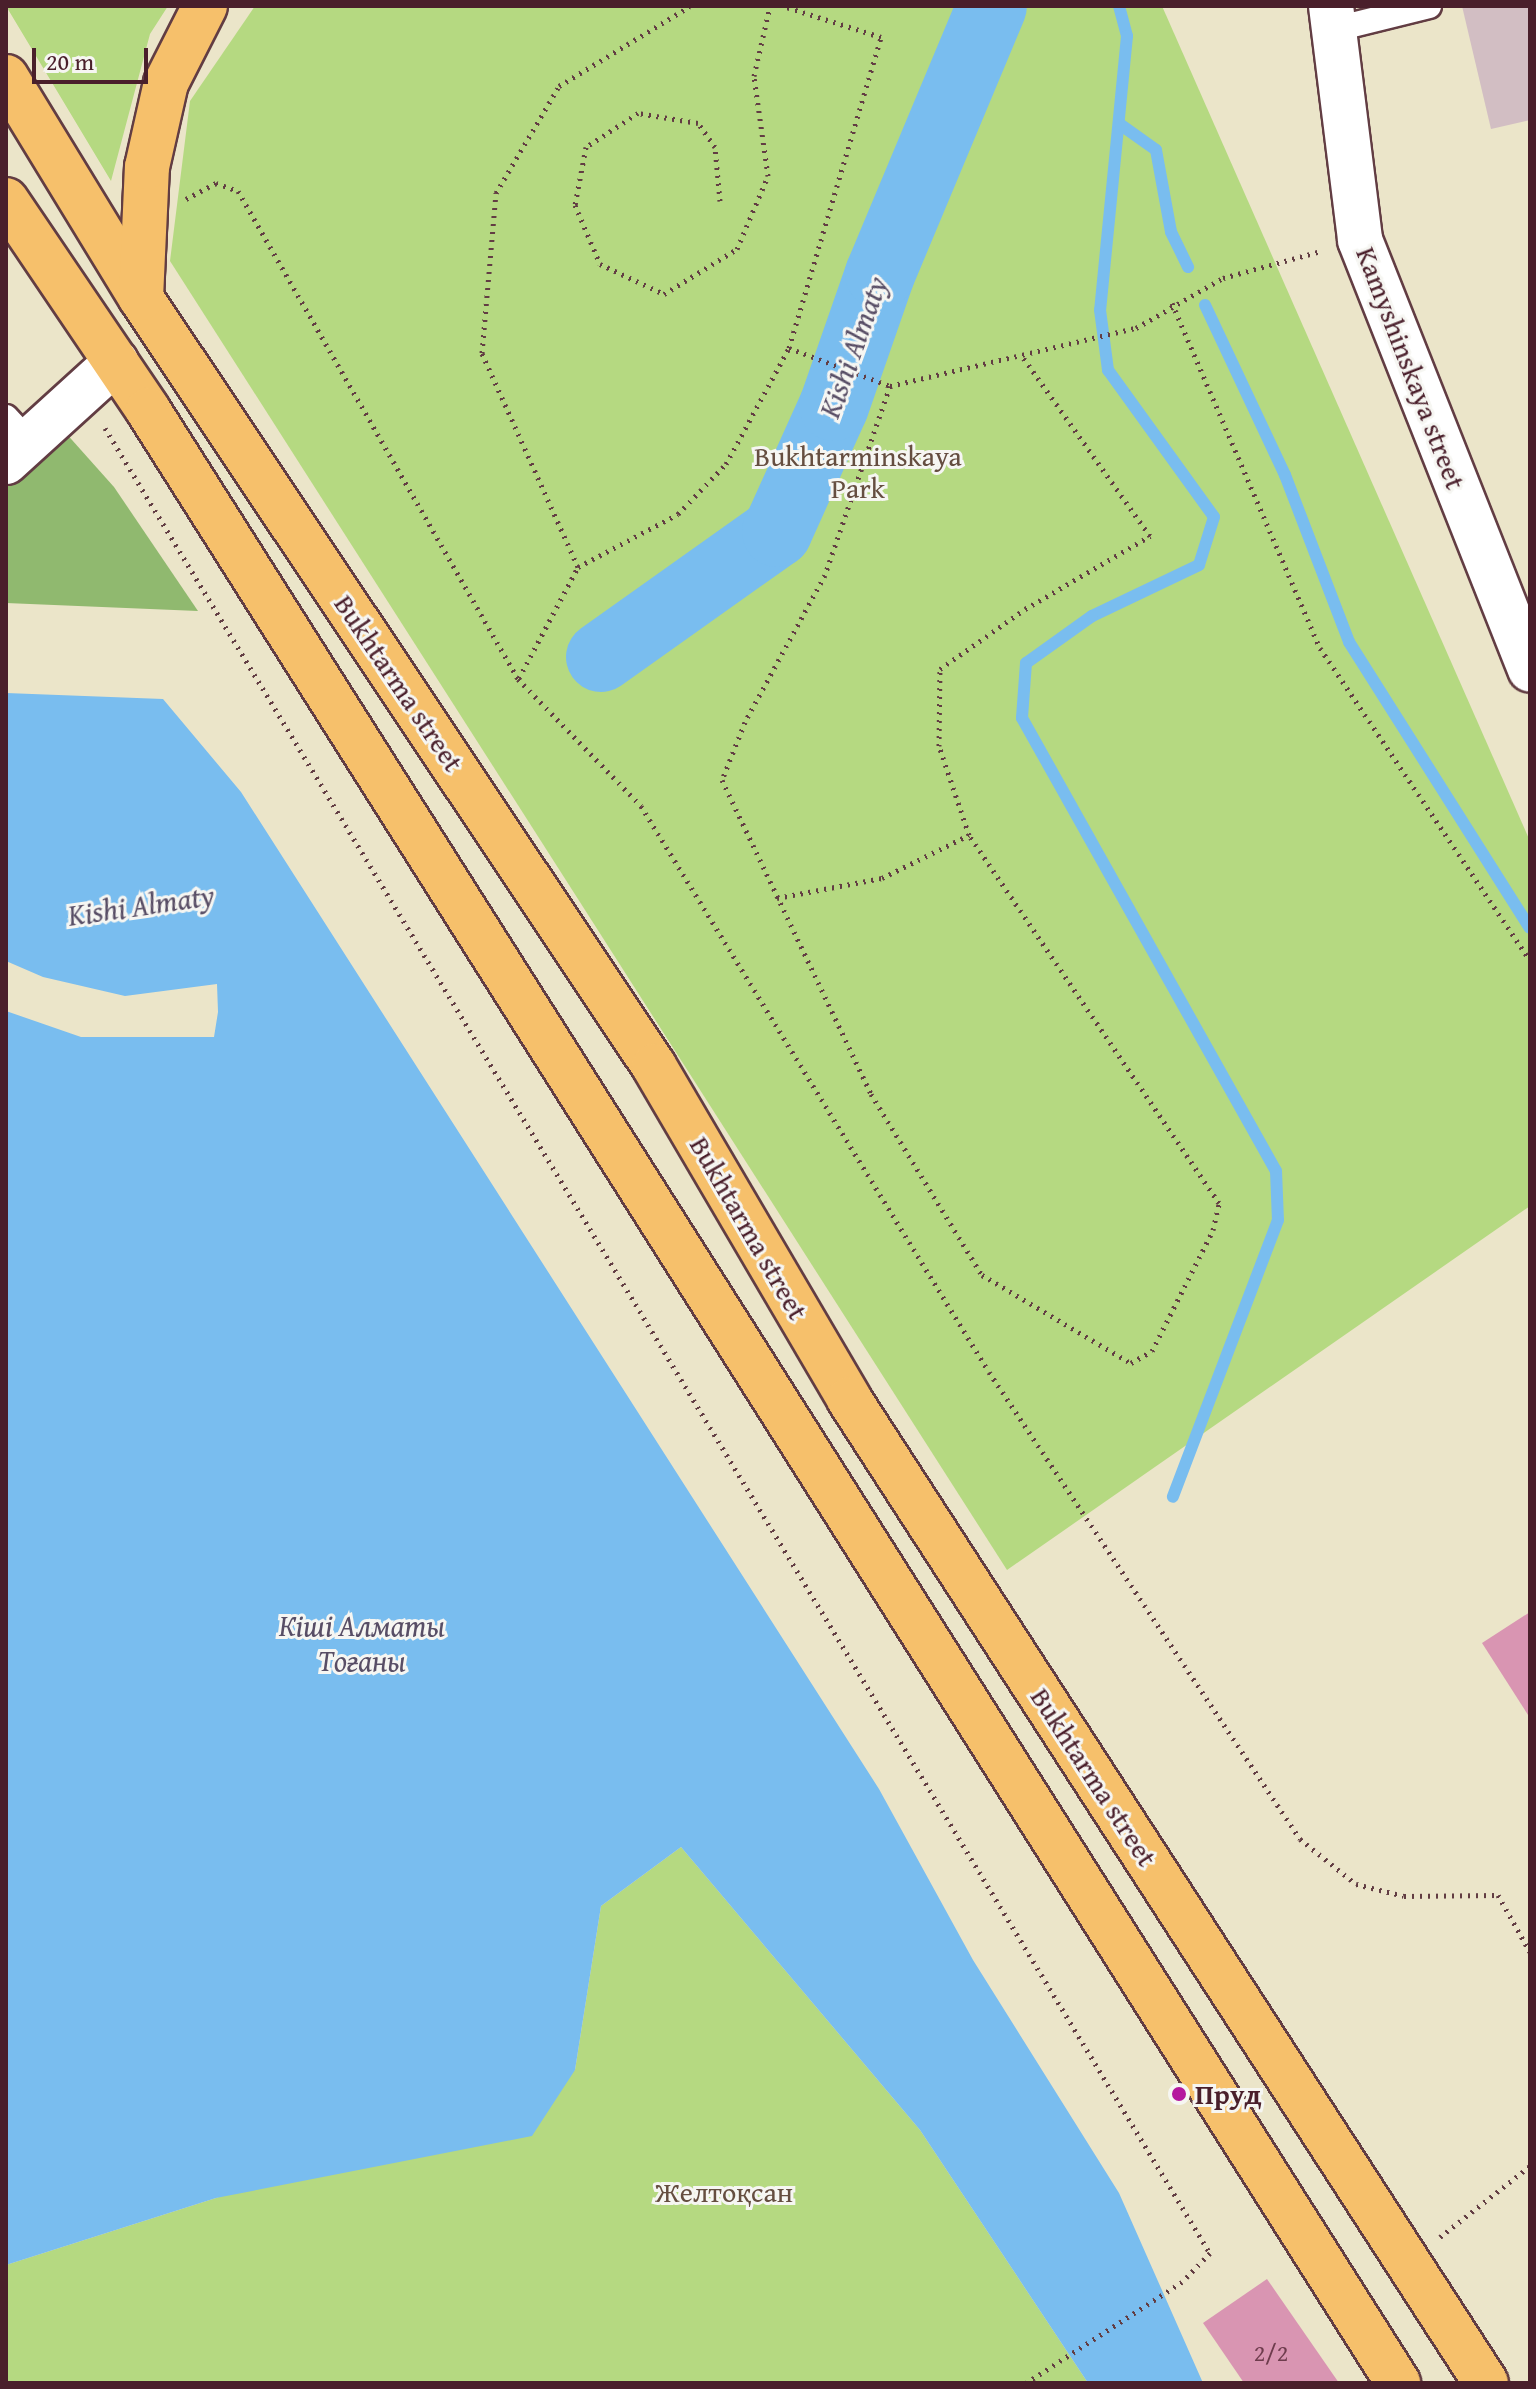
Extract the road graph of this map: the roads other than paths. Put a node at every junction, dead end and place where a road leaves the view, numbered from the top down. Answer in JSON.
{"nodes":[{"id":1,"x":205,"y":6,"type":"edge"},
{"id":2,"x":1429,"y":6,"type":"edge"},
{"id":3,"x":1332,"y":18,"type":"edge"},
{"id":4,"x":6,"y":77,"type":"edge"},
{"id":5,"x":6,"y":200,"type":"edge"},
{"id":6,"x":141,"y":298,"type":"junction"},
{"id":7,"x":116,"y":362,"type":"junction"},
{"id":8,"x":13,"y":440,"type":"edge"},
{"id":9,"x":1530,"y":670,"type":"edge"},
{"id":10,"x":1398,"y":2383,"type":"edge"},
{"id":11,"x":1486,"y":2383,"type":"edge"}],
"edges":[{"from":1,"to":6,"type":"main road"},
{"from":2,"to":3,"type":"lane"},
{"from":3,"to":9,"type":"street","name":"Kamyshinskaya street"},
{"from":4,"to":6,"type":"main road","name":"Bukhtarma street"},
{"from":5,"to":7,"type":"main road"},
{"from":6,"to":11,"type":"main road","name":"Bukhtarma street"},
{"from":7,"to":8,"type":"street"},
{"from":7,"to":10,"type":"main road"}]}
